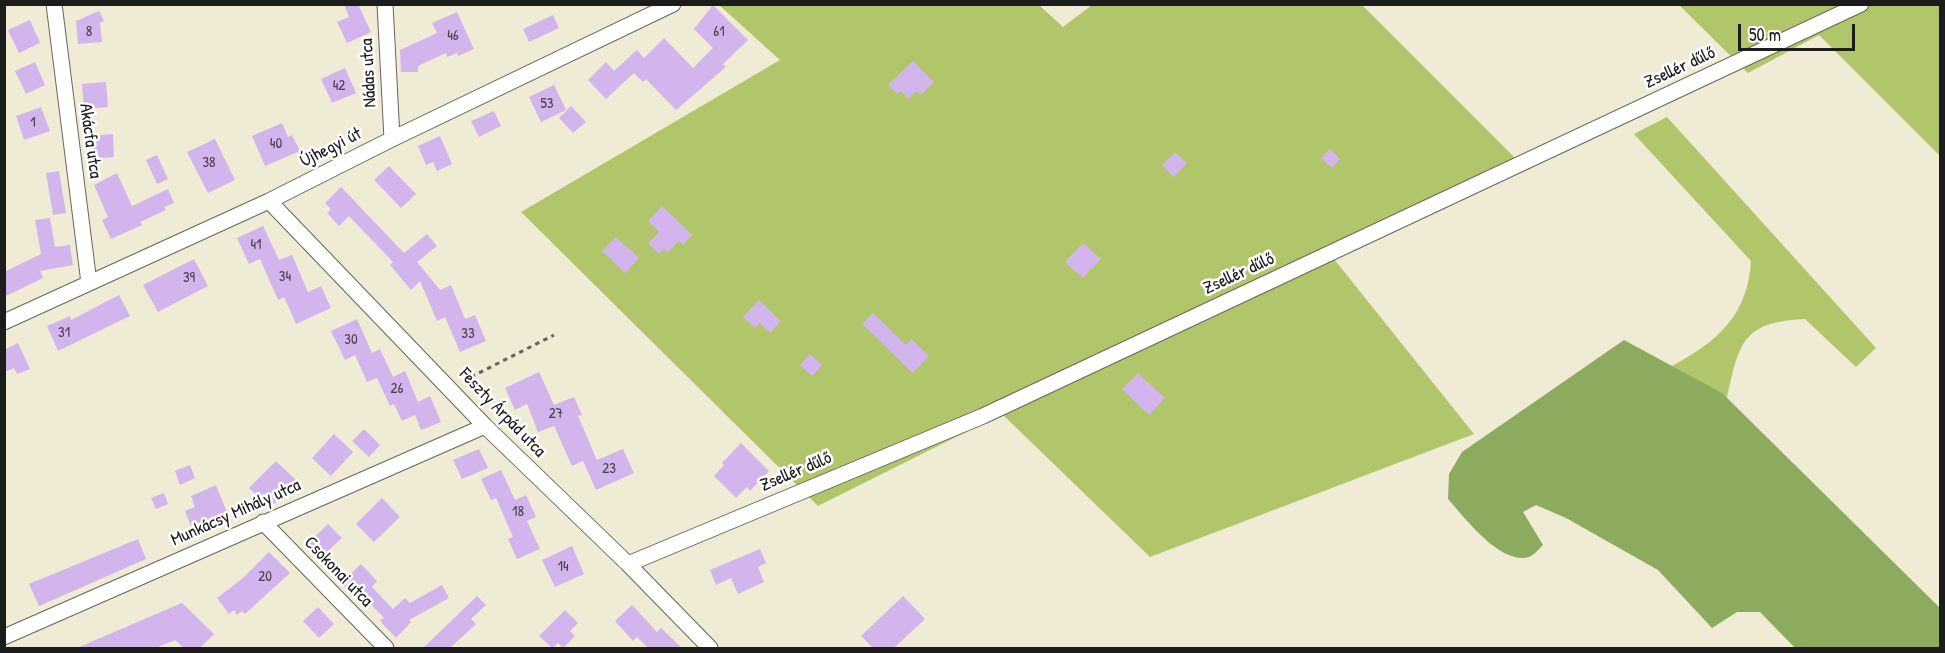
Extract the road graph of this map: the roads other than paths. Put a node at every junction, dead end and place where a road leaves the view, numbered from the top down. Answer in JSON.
{"nodes":[{"id":1,"x":54,"y":4,"type":"edge"},
{"id":2,"x":385,"y":4,"type":"edge"},
{"id":3,"x":673,"y":4,"type":"edge"},
{"id":4,"x":1861,"y":4,"type":"edge"},
{"id":5,"x":392,"y":139,"type":"junction"},
{"id":6,"x":269,"y":201,"type":"junction"},
{"id":7,"x":89,"y":283,"type":"junction"},
{"id":8,"x":4,"y":322,"type":"edge"},
{"id":9,"x":485,"y":426,"type":"junction"},
{"id":10,"x":263,"y":522,"type":"junction"},
{"id":11,"x":628,"y":564,"type":"junction"},
{"id":12,"x":4,"y":637,"type":"edge"},
{"id":13,"x":386,"y":648,"type":"edge"},
{"id":14,"x":710,"y":648,"type":"edge"}],
"edges":[{"from":1,"to":7,"type":"street","name":"Akácfa utca"},
{"from":2,"to":5,"type":"street","name":"Nádas utca"},
{"from":3,"to":5,"type":"street","name":"Újhegyi út"},
{"from":4,"to":11,"type":"street","name":"Zsellér dűlő"},
{"from":5,"to":6,"type":"street","name":"Újhegyi út"},
{"from":6,"to":7,"type":"street","name":"Újhegyi út"},
{"from":6,"to":9,"type":"street","name":"Feszty Árpád utca"},
{"from":7,"to":8,"type":"street","name":"Újhegyi út"},
{"from":9,"to":10,"type":"street","name":"Munkácsy Mihály utca"},
{"from":9,"to":11,"type":"street","name":"Feszty Árpád utca"},
{"from":10,"to":12,"type":"street","name":"Munkácsy Mihály utca"},
{"from":10,"to":13,"type":"street","name":"Csokonai utca"},
{"from":11,"to":14,"type":"street","name":"Feszty Árpád utca"}]}
